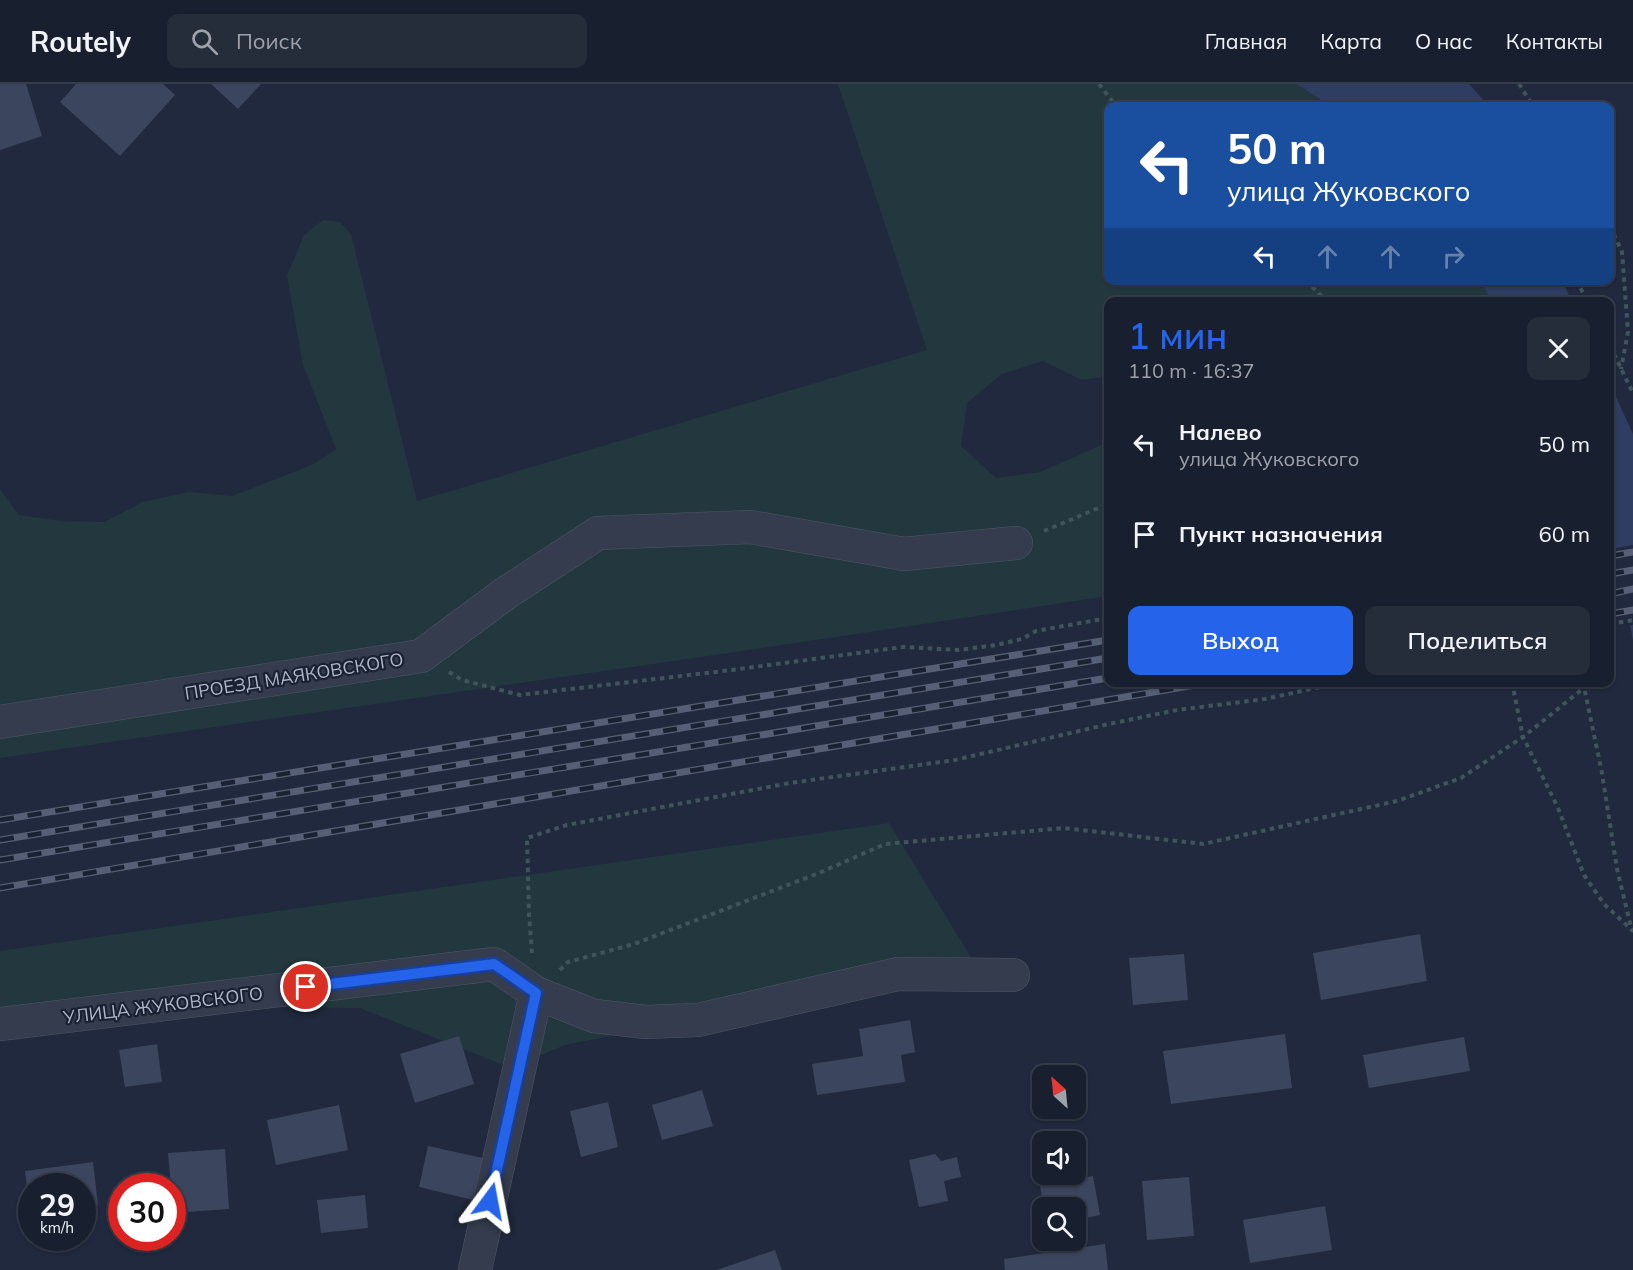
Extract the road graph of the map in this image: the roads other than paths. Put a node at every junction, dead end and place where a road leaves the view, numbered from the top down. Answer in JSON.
{"nodes":[{"id":1,"x":1016,"y":543,"type":"road end"},
{"id":2,"x":0,"y":722,"type":"edge"},
{"id":3,"x":1014,"y":975,"type":"dead end"},
{"id":4,"x":536,"y":993,"type":"junction"},
{"id":5,"x":0,"y":1024,"type":"edge"},
{"id":6,"x":475,"y":1270,"type":"edge"}],
"edges":[{"from":1,"to":2,"type":"street","name":"ПРОЕЗД МАЯКОВСКОГО"},
{"from":3,"to":4,"type":"street","name":"УЛИЦА ЖУКОВСКОГО"},
{"from":4,"to":5,"type":"street","name":"УЛИЦА ЖУКОВСКОГО"},
{"from":4,"to":6,"type":"street"}]}
